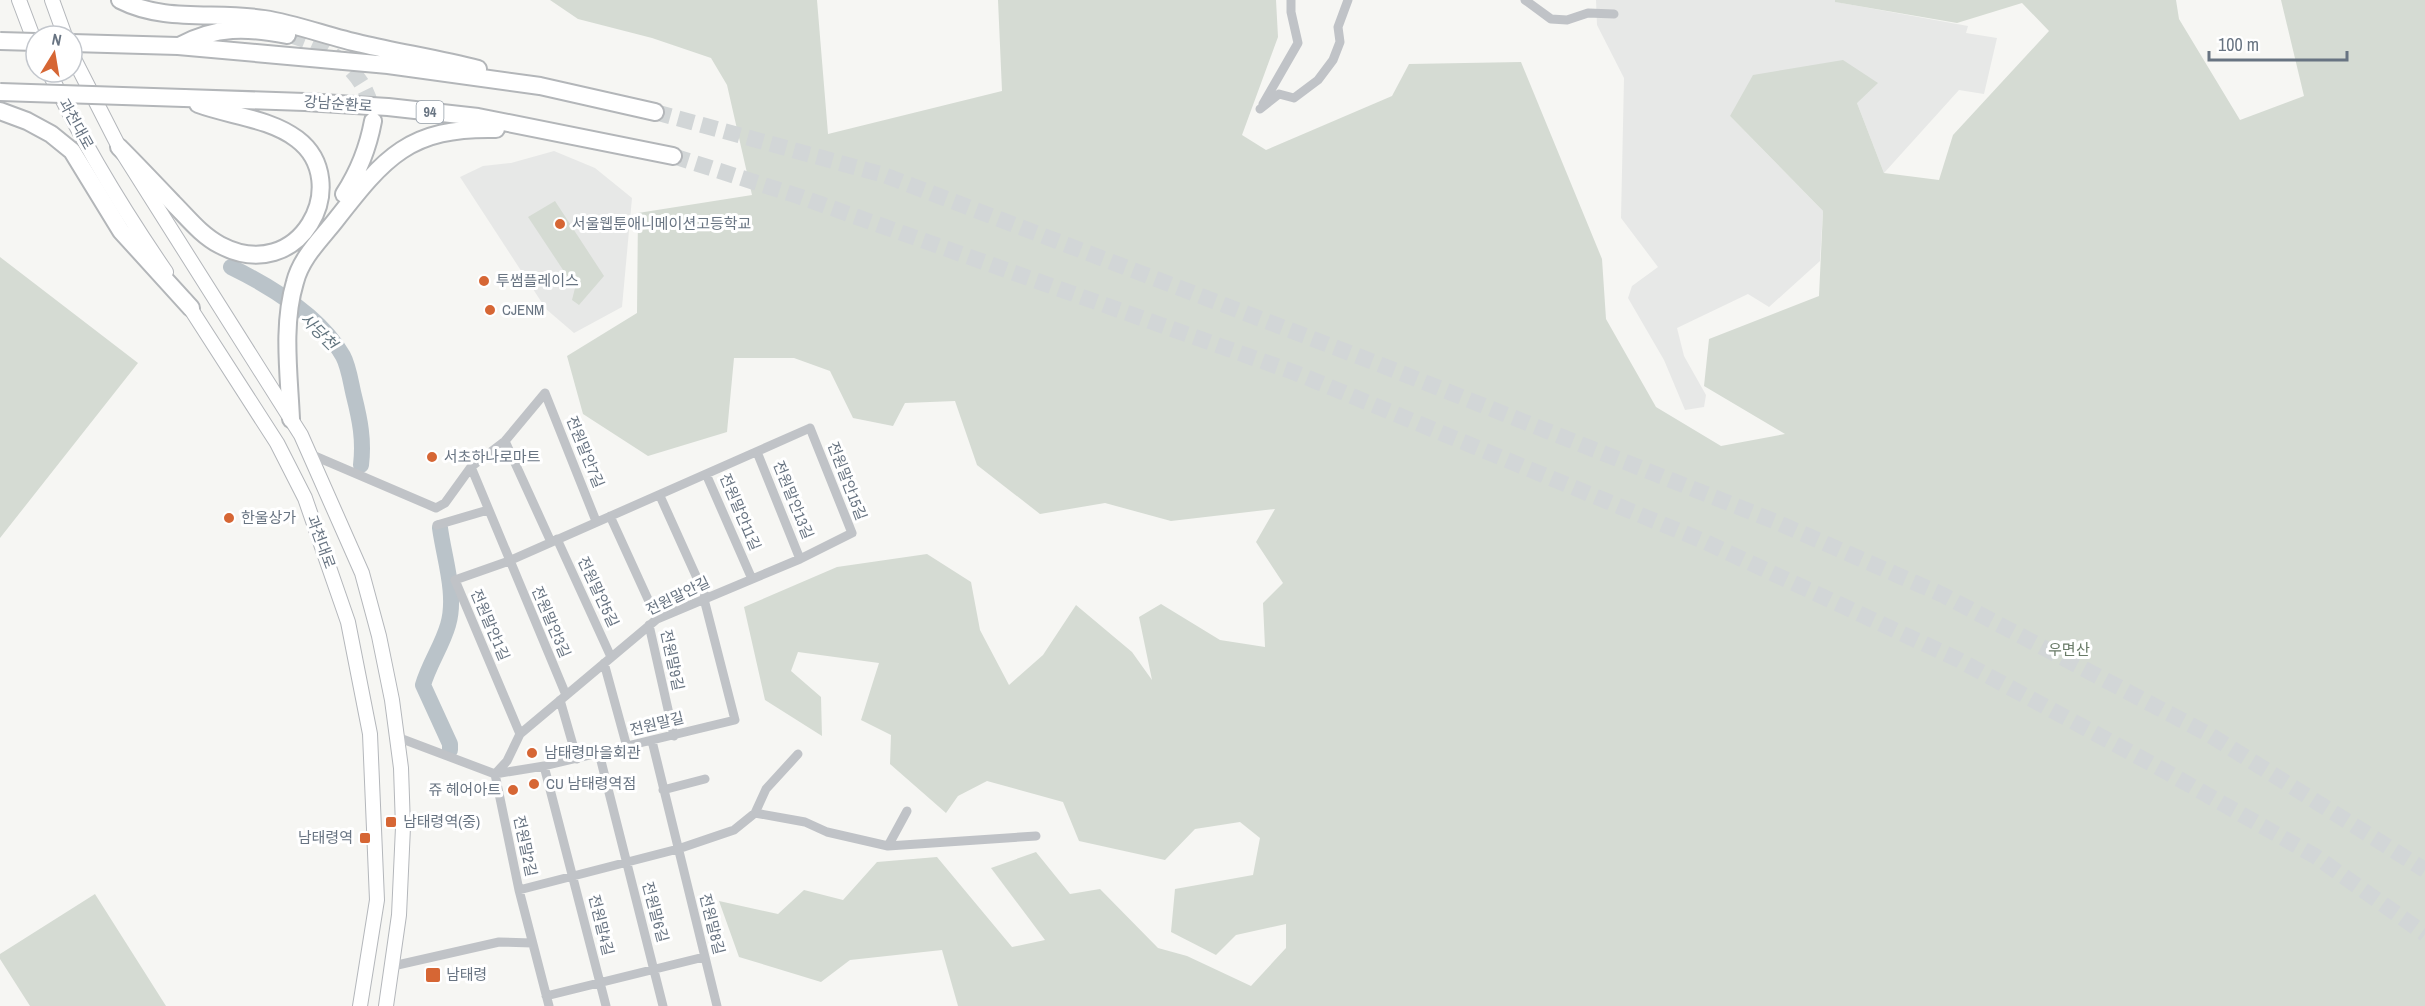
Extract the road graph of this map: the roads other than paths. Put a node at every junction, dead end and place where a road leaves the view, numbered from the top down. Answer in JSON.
{"nodes":[{"id":1,"x":19,"y":0,"type":"edge"},
{"id":2,"x":52,"y":0,"type":"edge"},
{"id":3,"x":120,"y":0,"type":"edge"},
{"id":4,"x":1291,"y":0,"type":"edge"},
{"id":5,"x":1348,"y":0,"type":"edge"},
{"id":6,"x":1525,"y":0,"type":"edge"},
{"id":7,"x":1614,"y":14,"type":"dead end"},
{"id":8,"x":28,"y":24,"type":"edge"},
{"id":9,"x":61,"y":24,"type":"edge"},
{"id":10,"x":290,"y":36,"type":"tunnel mouth"},
{"id":11,"x":0,"y":41,"type":"edge"},
{"id":12,"x":24,"y":43,"type":"edge"},
{"id":13,"x":84,"y":43,"type":"edge"},
{"id":14,"x":178,"y":46,"type":"junction"},
{"id":15,"x":84,"y":78,"type":"edge"},
{"id":16,"x":55,"y":84,"type":"edge"},
{"id":17,"x":540,"y":86,"type":"junction"},
{"id":18,"x":0,"y":92,"type":"edge"},
{"id":19,"x":184,"y":98,"type":"junction"},
{"id":20,"x":0,"y":111,"type":"edge"},
{"id":21,"x":655,"y":112,"type":"tunnel mouth"},
{"id":22,"x":373,"y":121,"type":"tunnel mouth"},
{"id":23,"x":542,"y":129,"type":"junction"},
{"id":24,"x":119,"y":147,"type":"junction"},
{"id":25,"x":673,"y":156,"type":"tunnel mouth"},
{"id":26,"x":305,"y":259,"type":"junction"},
{"id":27,"x":190,"y":308,"type":"junction"},
{"id":28,"x":291,"y":419,"type":"junction"},
{"id":29,"x":301,"y":435,"type":"junction"},
{"id":30,"x":505,"y":441,"type":"junction"},
{"id":31,"x":277,"y":443,"type":"junction"},
{"id":32,"x":757,"y":452,"type":"junction"},
{"id":33,"x":310,"y":454,"type":"junction"},
{"id":34,"x":471,"y":467,"type":"junction"},
{"id":35,"x":706,"y":474,"type":"junction"},
{"id":36,"x":660,"y":496,"type":"junction"},
{"id":37,"x":488,"y":510,"type":"junction"},
{"id":38,"x":610,"y":516,"type":"junction"},
{"id":39,"x":596,"y":521,"type":"junction"},
{"id":40,"x":437,"y":525,"type":"dead end"},
{"id":41,"x":852,"y":533,"type":"joint"},
{"id":42,"x":554,"y":540,"type":"junction"},
{"id":43,"x":800,"y":559,"type":"junction"},
{"id":44,"x":509,"y":561,"type":"junction"},
{"id":45,"x":752,"y":579,"type":"junction"},
{"id":46,"x":705,"y":598,"type":"junction"},
{"id":47,"x":653,"y":622,"type":"junction"},
{"id":48,"x":608,"y":660,"type":"junction"},
{"id":49,"x":563,"y":698,"type":"junction"},
{"id":50,"x":370,"y":734,"type":"junction"},
{"id":51,"x":520,"y":734,"type":"junction"},
{"id":52,"x":674,"y":736,"type":"junction"},
{"id":53,"x":397,"y":737,"type":"junction"},
{"id":54,"x":652,"y":741,"type":"junction"},
{"id":55,"x":627,"y":747,"type":"junction"},
{"id":56,"x":599,"y":753,"type":"junction"},
{"id":57,"x":798,"y":754,"type":"dead end"},
{"id":58,"x":577,"y":759,"type":"junction"},
{"id":59,"x":544,"y":766,"type":"junction"},
{"id":60,"x":495,"y":774,"type":"junction"},
{"id":61,"x":705,"y":779,"type":"dead end"},
{"id":62,"x":663,"y":790,"type":"junction"},
{"id":63,"x":907,"y":811,"type":"dead end"},
{"id":64,"x":755,"y":813,"type":"junction"},
{"id":65,"x":1036,"y":836,"type":"dead end"},
{"id":66,"x":888,"y":846,"type":"junction"},
{"id":67,"x":678,"y":849,"type":"junction"},
{"id":68,"x":626,"y":862,"type":"junction"},
{"id":69,"x":573,"y":876,"type":"junction"},
{"id":70,"x":519,"y":890,"type":"junction"},
{"id":71,"x":532,"y":943,"type":"junction"},
{"id":72,"x":704,"y":957,"type":"junction"},
{"id":73,"x":393,"y":966,"type":"junction"},
{"id":74,"x":654,"y":969,"type":"junction"},
{"id":75,"x":600,"y":982,"type":"junction"},
{"id":76,"x":546,"y":996,"type":"junction"},
{"id":77,"x":360,"y":1006,"type":"edge"},
{"id":78,"x":386,"y":1006,"type":"edge"},
{"id":79,"x":549,"y":1006,"type":"edge"},
{"id":80,"x":606,"y":1006,"type":"edge"},
{"id":81,"x":663,"y":1006,"type":"edge"},
{"id":82,"x":717,"y":1006,"type":"edge"}],
"edges":[{"from":1,"to":8,"type":"main road"},
{"from":2,"to":9,"type":"main road"},
{"from":3,"to":17,"type":"highway"},
{"from":4,"to":5,"type":"street"},
{"from":6,"to":7,"type":"street"},
{"from":10,"to":14,"type":"highway"},
{"from":11,"to":12,"type":"highway","bridge":true},
{"from":13,"to":14,"type":"highway"},
{"from":14,"to":17,"type":"highway"},
{"from":15,"to":24,"type":"main road","name":"과천대로"},
{"from":16,"to":27,"type":"main road","name":"과천대로"},
{"from":17,"to":21,"type":"highway"},
{"from":18,"to":19,"type":"highway","name":"강남순환로","number":"94","bridge":true},
{"from":19,"to":23,"type":"highway","name":"강남순환로","number":"94"},
{"from":19,"to":24,"type":"highway"},
{"from":20,"to":27,"type":"highway"},
{"from":22,"to":26,"type":"highway"},
{"from":23,"to":25,"type":"highway","name":"강남순환로","number":"94"},
{"from":23,"to":26,"type":"highway"},
{"from":24,"to":28,"type":"main road","name":"과천대로"},
{"from":26,"to":28,"type":"highway"},
{"from":27,"to":31,"type":"main road","name":"과천대로"},
{"from":28,"to":29,"type":"main road","name":"과천대로"},
{"from":29,"to":31,"type":"main road"},
{"from":29,"to":33,"type":"main road","name":"과천대로"},
{"from":30,"to":34,"type":"street"},
{"from":30,"to":39,"type":"street","name":"전원말안7길"},
{"from":30,"to":42,"type":"street","name":"전원말안5길"},
{"from":31,"to":50,"type":"main road","name":"과천대로"},
{"from":32,"to":35,"type":"street","name":"전원말안11길"},
{"from":32,"to":41,"type":"street","name":"전원말안15길"},
{"from":32,"to":43,"type":"street","name":"전원말안13길"},
{"from":33,"to":34,"type":"street"},
{"from":33,"to":53,"type":"main road","name":"과천대로"},
{"from":34,"to":37,"type":"street","name":"전원말안3길"},
{"from":35,"to":36,"type":"street"},
{"from":35,"to":45,"type":"street","name":"전원말안11길"},
{"from":36,"to":38,"type":"street"},
{"from":36,"to":46,"type":"street"},
{"from":37,"to":40,"type":"street"},
{"from":37,"to":44,"type":"street","name":"전원말안3길"},
{"from":38,"to":39,"type":"street"},
{"from":38,"to":47,"type":"street"},
{"from":39,"to":42,"type":"street"},
{"from":41,"to":43,"type":"street","name":"전원말안길"},
{"from":42,"to":44,"type":"street"},
{"from":42,"to":48,"type":"street","name":"전원말안5길"},
{"from":43,"to":45,"type":"street","name":"전원말안길"},
{"from":44,"to":49,"type":"street","name":"전원말안3길"},
{"from":44,"to":51,"type":"street","name":"전원말안1길"},
{"from":45,"to":46,"type":"street","name":"전원말안길"},
{"from":46,"to":47,"type":"street","name":"전원말안길"},
{"from":46,"to":52,"type":"street","name":"전원말길"},
{"from":47,"to":48,"type":"street","name":"전원말안길"},
{"from":47,"to":52,"type":"street","name":"전원말9길"},
{"from":48,"to":49,"type":"street","name":"전원말안길"},
{"from":48,"to":55,"type":"street","name":"전원말안5길"},
{"from":49,"to":51,"type":"street","name":"전원말안길"},
{"from":49,"to":58,"type":"street","name":"전원말안3길"},
{"from":50,"to":53,"type":"main road"},
{"from":50,"to":77,"type":"main road","name":"과천대로"},
{"from":51,"to":60,"type":"street","name":"전원말안길"},
{"from":52,"to":54,"type":"street","name":"전원말길"},
{"from":53,"to":60,"type":"street","name":"전원말길"},
{"from":53,"to":73,"type":"main road","name":"과천대로"},
{"from":54,"to":55,"type":"street","name":"전원말길"},
{"from":54,"to":62,"type":"street","name":"전원말8길"},
{"from":55,"to":56,"type":"street","name":"전원말길"},
{"from":56,"to":58,"type":"street","name":"전원말길"},
{"from":56,"to":68,"type":"street","name":"전원말6길"},
{"from":57,"to":64,"type":"street"},
{"from":58,"to":59,"type":"street","name":"전원말길"},
{"from":59,"to":60,"type":"street","name":"전원말길"},
{"from":59,"to":69,"type":"street","name":"전원말4길"},
{"from":60,"to":70,"type":"street","name":"전원말2길"},
{"from":61,"to":62,"type":"street"},
{"from":62,"to":67,"type":"street","name":"전원말8길"},
{"from":63,"to":66,"type":"street"},
{"from":64,"to":66,"type":"street"},
{"from":64,"to":67,"type":"street"},
{"from":65,"to":66,"type":"street"},
{"from":67,"to":68,"type":"street"},
{"from":67,"to":72,"type":"street","name":"전원말8길"},
{"from":68,"to":69,"type":"street"},
{"from":68,"to":74,"type":"street","name":"전원말6길"},
{"from":69,"to":70,"type":"street","name":"전원말2길"},
{"from":69,"to":75,"type":"street","name":"전원말4길"},
{"from":70,"to":71,"type":"street","name":"전원말2길"},
{"from":71,"to":73,"type":"street"},
{"from":71,"to":76,"type":"street","name":"전원말2길"},
{"from":72,"to":74,"type":"street"},
{"from":72,"to":82,"type":"street","name":"전원말8길"},
{"from":73,"to":78,"type":"main road","name":"과천대로"},
{"from":74,"to":75,"type":"street"},
{"from":74,"to":81,"type":"street","name":"전원말6길"},
{"from":75,"to":76,"type":"street"},
{"from":75,"to":80,"type":"street","name":"전원말4길"},
{"from":76,"to":79,"type":"street","name":"전원말2길"}]}
